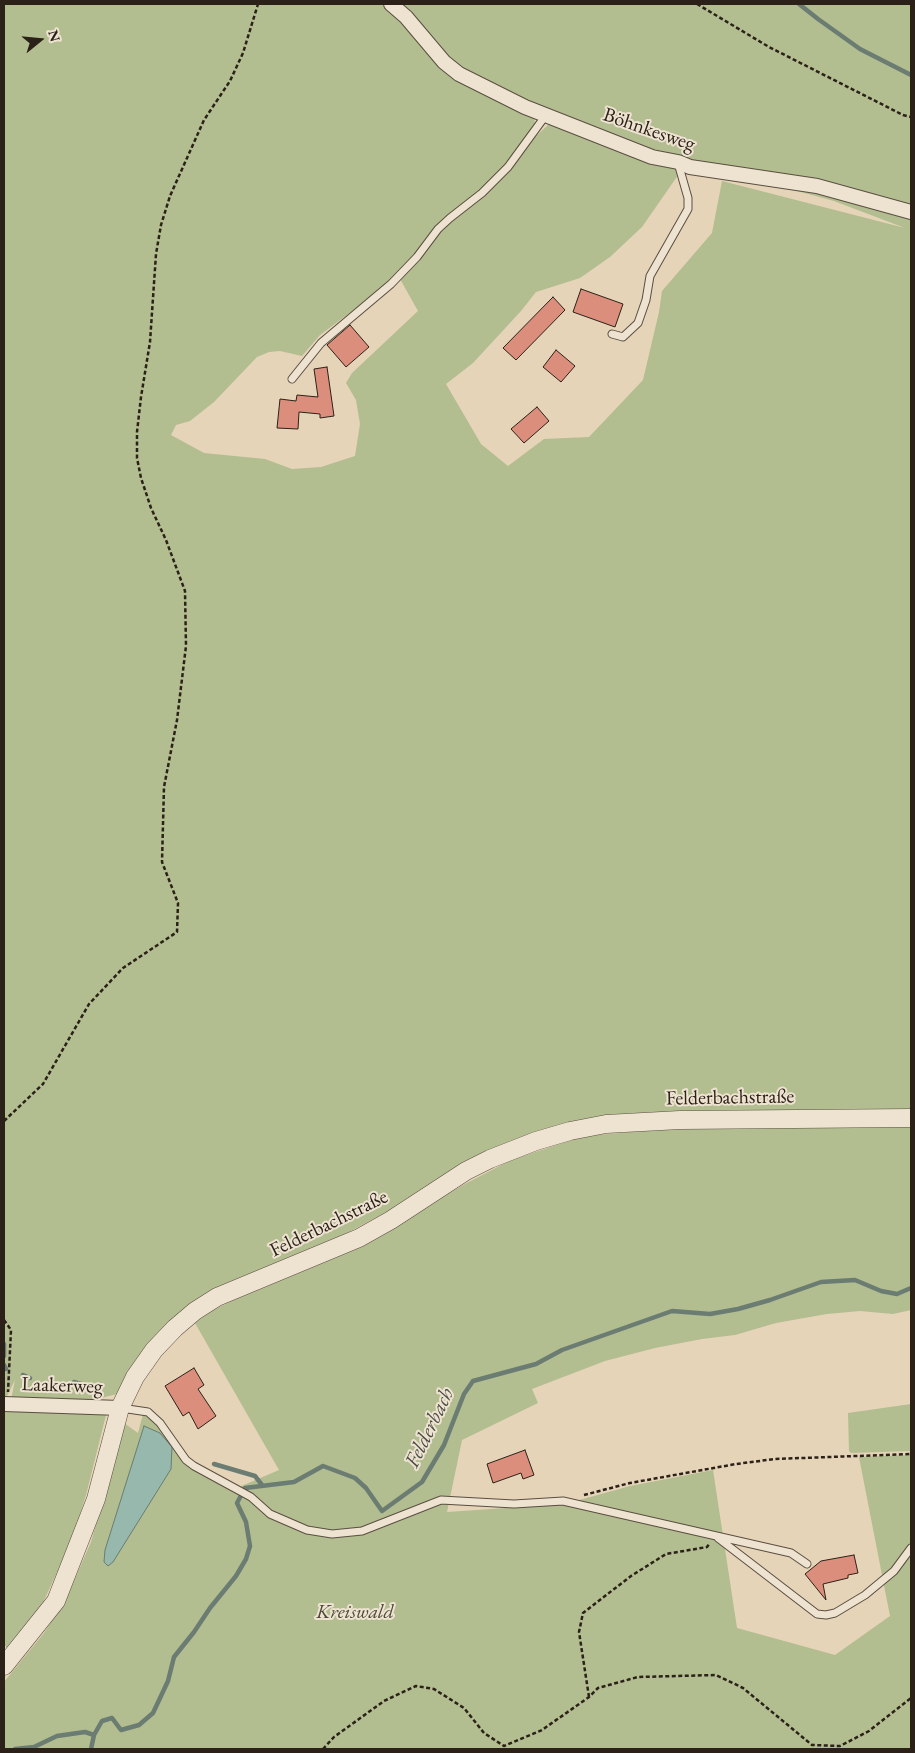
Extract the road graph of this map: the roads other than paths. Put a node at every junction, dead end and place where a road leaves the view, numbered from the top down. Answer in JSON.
{"nodes":[{"id":1,"x":391,"y":4,"type":"edge"},
{"id":2,"x":401,"y":4,"type":"edge"},
{"id":3,"x":406,"y":17,"type":"junction"},
{"id":4,"x":546,"y":115,"type":"junction"},
{"id":5,"x":678,"y":162,"type":"junction"},
{"id":6,"x":911,"y":212,"type":"edge"},
{"id":7,"x":612,"y":334,"type":"dead end"},
{"id":8,"x":292,"y":379,"type":"dead end"},
{"id":9,"x":911,"y":1118,"type":"edge"},
{"id":10,"x":5,"y":1404,"type":"edge"},
{"id":11,"x":120,"y":1408,"type":"junction"},
{"id":12,"x":715,"y":1536,"type":"junction"},
{"id":13,"x":911,"y":1548,"type":"edge"},
{"id":14,"x":807,"y":1564,"type":"dead end"},
{"id":15,"x":4,"y":1666,"type":"edge"}],
"edges":[{"from":1,"to":3,"type":"street","name":"Böhnkesweg"},
{"from":2,"to":3,"type":"lane","name":"Böhnkesweg"},
{"from":3,"to":4,"type":"street","name":"Böhnkesweg"},
{"from":4,"to":5,"type":"street","name":"Böhnkesweg"},
{"from":4,"to":8,"type":"lane"},
{"from":5,"to":6,"type":"street","name":"Böhnkesweg"},
{"from":5,"to":7,"type":"lane"},
{"from":9,"to":11,"type":"street","name":"Felderbachstraße"},
{"from":10,"to":11,"type":"street","name":"Laakerweg"},
{"from":11,"to":12,"type":"lane"},
{"from":11,"to":15,"type":"street","name":"Felderbachstraße"},
{"from":12,"to":13,"type":"lane"},
{"from":12,"to":14,"type":"lane"}]}
